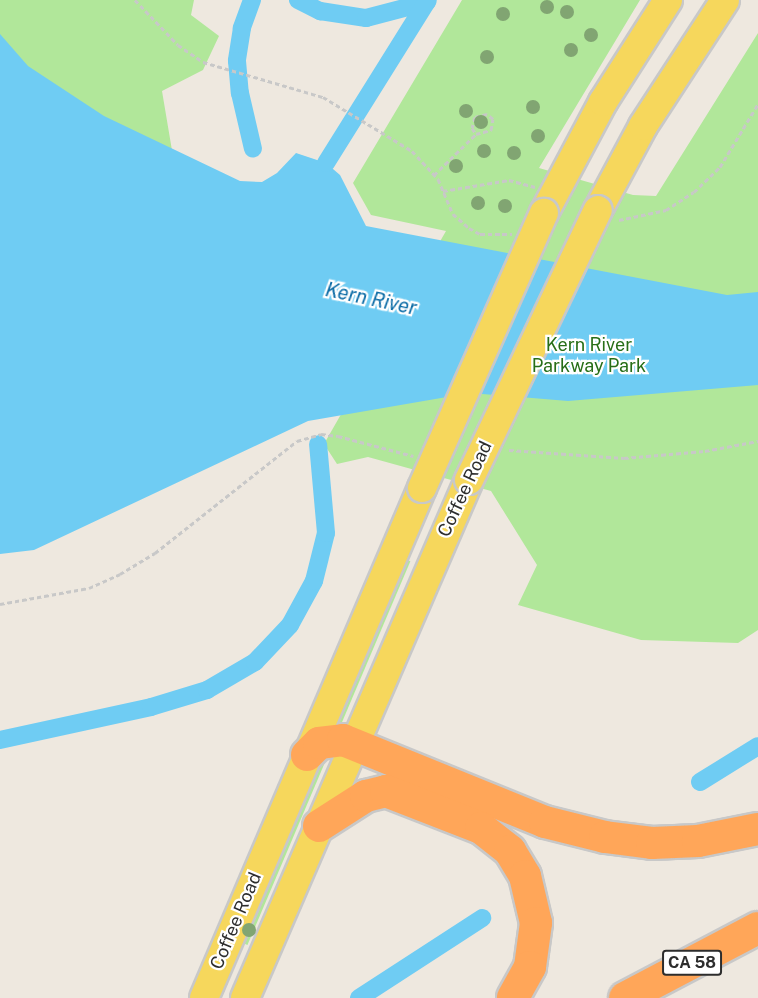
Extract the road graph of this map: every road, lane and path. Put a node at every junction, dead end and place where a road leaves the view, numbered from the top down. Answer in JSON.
{"nodes":[{"id":1,"x":135,"y":0,"type":"edge"},
{"id":2,"x":668,"y":0,"type":"edge"},
{"id":3,"x":725,"y":0,"type":"edge"},
{"id":4,"x":376,"y":131,"type":"dead end"},
{"id":5,"x":476,"y":134,"type":"junction"},
{"id":6,"x":434,"y":175,"type":"dead end"},
{"id":7,"x":443,"y":191,"type":"dead end"},
{"id":8,"x":548,"y":205,"type":"junction"},
{"id":9,"x":758,"y":441,"type":"edge"},
{"id":10,"x":507,"y":450,"type":"dead end"},
{"id":11,"x":420,"y":455,"type":"dead end"},
{"id":12,"x":0,"y":604,"type":"edge"},
{"id":13,"x":353,"y":743,"type":"junction"},
{"id":14,"x":307,"y":755,"type":"junction"},
{"id":15,"x":319,"y":826,"type":"junction"},
{"id":16,"x":758,"y":829,"type":"edge"},
{"id":17,"x":758,"y":928,"type":"edge"},
{"id":18,"x":204,"y":998,"type":"edge"},
{"id":19,"x":245,"y":998,"type":"edge"},
{"id":20,"x":513,"y":998,"type":"edge"},
{"id":21,"x":625,"y":998,"type":"edge"}],
"edges":[{"from":1,"to":4,"type":"path"},
{"from":2,"to":8,"type":"main road","name":"Coffee Road"},
{"from":3,"to":13,"type":"main road","name":"Coffee Road","bridge":true},
{"from":5,"to":5,"type":"path"},
{"from":5,"to":6,"type":"path"},
{"from":7,"to":8,"type":"path"},
{"from":8,"to":14,"type":"main road","name":"Coffee Road","bridge":true},
{"from":9,"to":10,"type":"path"},
{"from":11,"to":12,"type":"path"},
{"from":13,"to":14,"type":"highway"},
{"from":13,"to":15,"type":"main road","name":"Coffee Road"},
{"from":13,"to":16,"type":"highway"},
{"from":14,"to":18,"type":"main road","name":"Coffee Road"},
{"from":15,"to":19,"type":"main road","name":"Coffee Road"},
{"from":15,"to":20,"type":"highway"},
{"from":17,"to":21,"type":"highway","number":"CA 58"}]}
